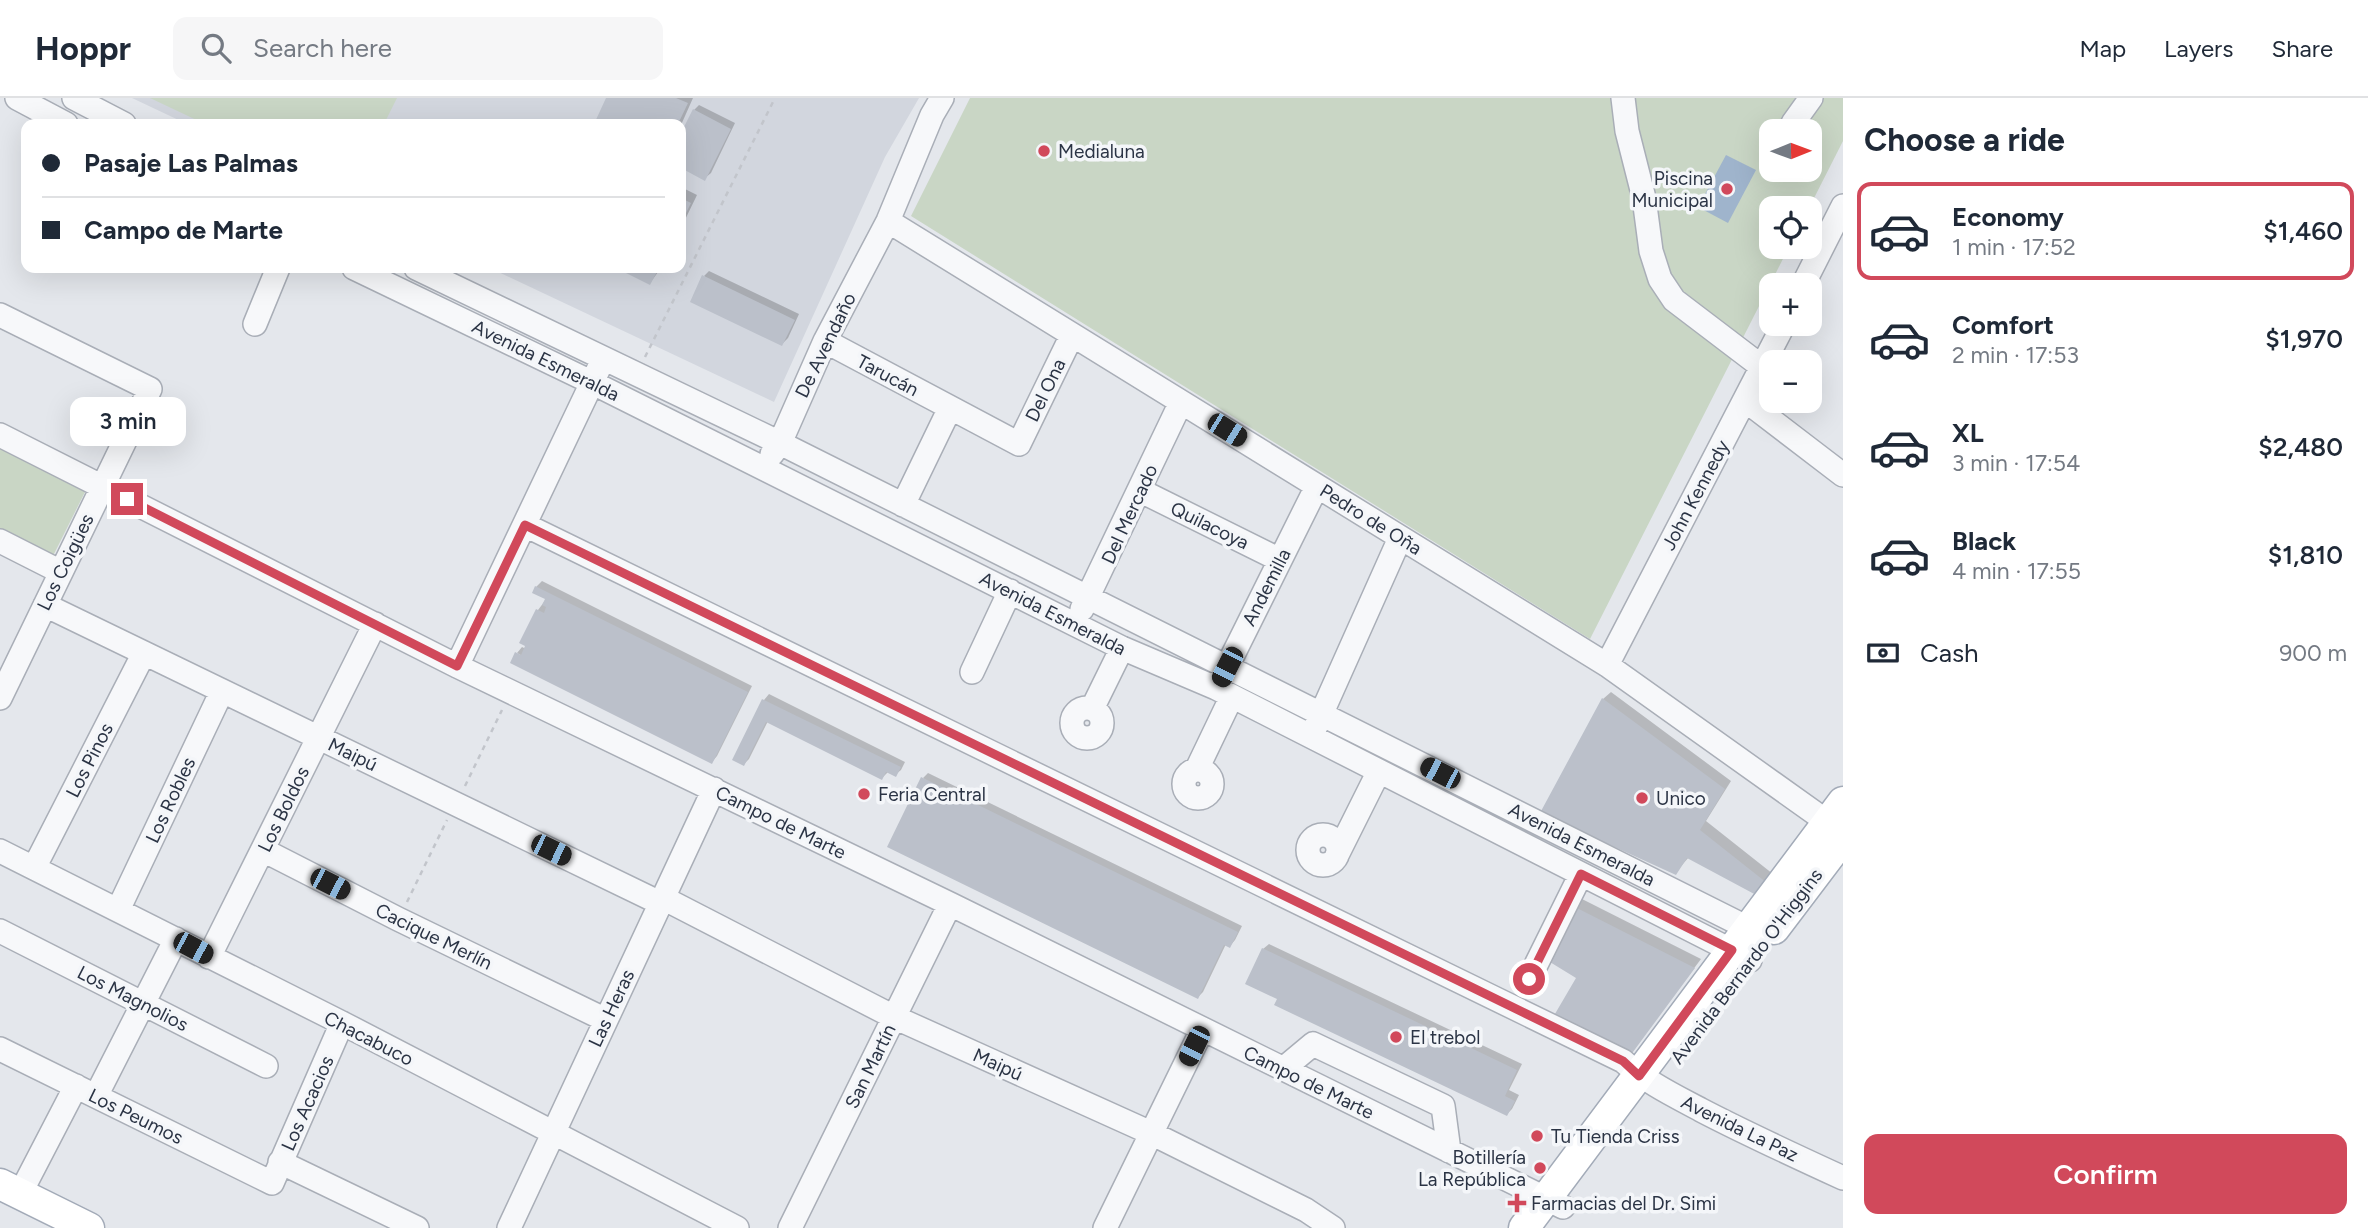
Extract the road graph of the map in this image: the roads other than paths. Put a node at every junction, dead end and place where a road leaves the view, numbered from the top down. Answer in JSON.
{"nodes":[{"id":1,"x":17,"y":98,"type":"edge"},
{"id":2,"x":74,"y":98,"type":"edge"},
{"id":3,"x":942,"y":98,"type":"edge"},
{"id":4,"x":1623,"y":98,"type":"edge"},
{"id":5,"x":1811,"y":98,"type":"edge"},
{"id":6,"x":57,"y":119,"type":"edge"},
{"id":7,"x":114,"y":119,"type":"edge"},
{"id":8,"x":1796,"y":119,"type":"edge"},
{"id":9,"x":1843,"y":206,"type":"edge"},
{"id":10,"x":888,"y":221,"type":"junction"},
{"id":11,"x":276,"y":273,"type":"edge"},
{"id":12,"x":365,"y":273,"type":"edge"},
{"id":13,"x":426,"y":273,"type":"edge"},
{"id":14,"x":1809,"y":273,"type":"edge"},
{"id":15,"x":0,"y":315,"type":"edge"},
{"id":16,"x":255,"y":324,"type":"dead end"},
{"id":17,"x":1072,"y":335,"type":"junction"},
{"id":18,"x":825,"y":341,"type":"junction"},
{"id":19,"x":603,"y":359,"type":"junction"},
{"id":20,"x":1759,"y":365,"type":"edge"},
{"id":21,"x":1759,"y":373,"type":"edge"},
{"id":22,"x":593,"y":383,"type":"junction"},
{"id":23,"x":1745,"y":400,"type":"junction"},
{"id":24,"x":1181,"y":401,"type":"junction"},
{"id":25,"x":950,"y":408,"type":"junction"},
{"id":26,"x":0,"y":435,"type":"edge"},
{"id":27,"x":780,"y":443,"type":"junction"},
{"id":28,"x":1018,"y":444,"type":"joint"},
{"id":29,"x":763,"y":468,"type":"junction"},
{"id":30,"x":1843,"y":475,"type":"edge"},
{"id":31,"x":1317,"y":486,"type":"junction"},
{"id":32,"x":102,"y":487,"type":"junction"},
{"id":33,"x":1140,"y":491,"type":"junction"},
{"id":34,"x":895,"y":501,"type":"junction"},
{"id":35,"x":924,"y":516,"type":"junction"},
{"id":36,"x":873,"y":522,"type":"junction"},
{"id":37,"x":525,"y":525,"type":"junction"},
{"id":38,"x":1401,"y":538,"type":"junction"},
{"id":39,"x":0,"y":541,"type":"edge"},
{"id":40,"x":910,"y":541,"type":"junction"},
{"id":41,"x":1280,"y":560,"type":"junction"},
{"id":42,"x":61,"y":572,"type":"junction"},
{"id":43,"x":1010,"y":591,"type":"junction"},
{"id":44,"x":1089,"y":598,"type":"junction"},
{"id":45,"x":45,"y":605,"type":"junction"},
{"id":46,"x":375,"y":624,"type":"junction"},
{"id":47,"x":1074,"y":624,"type":"junction"},
{"id":48,"x":1122,"y":648,"type":"junction"},
{"id":49,"x":144,"y":653,"type":"junction"},
{"id":50,"x":1607,"y":665,"type":"junction"},
{"id":51,"x":457,"y":666,"type":"junction"},
{"id":52,"x":1227,"y":667,"type":"junction"},
{"id":53,"x":972,"y":672,"type":"dead end"},
{"id":54,"x":222,"y":691,"type":"junction"},
{"id":55,"x":1224,"y":692,"type":"junction"},
{"id":56,"x":0,"y":698,"type":"edge"},
{"id":57,"x":1092,"y":709,"type":"dead end"},
{"id":58,"x":1321,"y":714,"type":"junction"},
{"id":59,"x":318,"y":737,"type":"junction"},
{"id":60,"x":1311,"y":737,"type":"junction"},
{"id":61,"x":1197,"y":769,"type":"dead end"},
{"id":62,"x":1379,"y":771,"type":"junction"},
{"id":63,"x":714,"y":789,"type":"junction"},
{"id":64,"x":1839,"y":824,"type":"edge"},
{"id":65,"x":263,"y":850,"type":"junction"},
{"id":66,"x":0,"y":851,"type":"edge"},
{"id":67,"x":1337,"y":855,"type":"dead end"},
{"id":68,"x":34,"y":868,"type":"junction"},
{"id":69,"x":1581,"y":874,"type":"junction"},
{"id":70,"x":662,"y":901,"type":"junction"},
{"id":71,"x":950,"y":904,"type":"junction"},
{"id":72,"x":118,"y":910,"type":"junction"},
{"id":73,"x":0,"y":931,"type":"edge"},
{"id":74,"x":176,"y":939,"type":"junction"},
{"id":75,"x":1750,"y":944,"type":"junction"},
{"id":76,"x":209,"y":957,"type":"junction"},
{"id":77,"x":1529,"y":979,"type":"dead end"},
{"id":78,"x":142,"y":1002,"type":"junction"},
{"id":79,"x":894,"y":1017,"type":"junction"},
{"id":80,"x":606,"y":1020,"type":"junction"},
{"id":81,"x":342,"y":1023,"type":"junction"},
{"id":82,"x":1202,"y":1030,"type":"junction"},
{"id":83,"x":0,"y":1049,"type":"edge"},
{"id":84,"x":266,"y":1066,"type":"dead end"},
{"id":85,"x":1283,"y":1069,"type":"junction"},
{"id":86,"x":1647,"y":1081,"type":"junction"},
{"id":87,"x":86,"y":1091,"type":"junction"},
{"id":88,"x":554,"y":1133,"type":"junction"},
{"id":89,"x":1151,"y":1133,"type":"junction"},
{"id":90,"x":1450,"y":1151,"type":"junction"},
{"id":91,"x":276,"y":1172,"type":"junction"},
{"id":92,"x":1843,"y":1178,"type":"edge"},
{"id":93,"x":10,"y":1189,"type":"edge"},
{"id":94,"x":1552,"y":1211,"type":"edge"},
{"id":95,"x":89,"y":1228,"type":"edge"},
{"id":96,"x":417,"y":1228,"type":"edge"},
{"id":97,"x":509,"y":1228,"type":"edge"},
{"id":98,"x":737,"y":1228,"type":"edge"},
{"id":99,"x":790,"y":1228,"type":"edge"},
{"id":100,"x":1105,"y":1228,"type":"edge"},
{"id":101,"x":1334,"y":1228,"type":"edge"},
{"id":102,"x":1524,"y":1228,"type":"edge"}],
"edges":[{"from":1,"to":6,"type":"street"},
{"from":2,"to":7,"type":"street"},
{"from":3,"to":10,"type":"street","name":"De Avendaño"},
{"from":4,"to":20,"type":"street"},
{"from":5,"to":8,"type":"street"},
{"from":9,"to":14,"type":"street"},
{"from":10,"to":17,"type":"street","name":"Pedro de Oña"},
{"from":10,"to":18,"type":"street","name":"De Avendaño"},
{"from":11,"to":16,"type":"street"},
{"from":12,"to":22,"type":"street","name":"Avenida Esmeralda"},
{"from":13,"to":19,"type":"street","name":"Avenida Esmeralda"},
{"from":15,"to":32,"type":"street","name":"Los Coigües"},
{"from":17,"to":24,"type":"street","name":"Pedro de Oña"},
{"from":17,"to":28,"type":"street","name":"Del Ona"},
{"from":18,"to":25,"type":"street","name":"Tarucán"},
{"from":18,"to":27,"type":"street","name":"De Avendaño"},
{"from":19,"to":22,"type":"street"},
{"from":19,"to":27,"type":"street","name":"Avenida Esmeralda"},
{"from":21,"to":23,"type":"street","name":"John Kennedy"},
{"from":22,"to":29,"type":"street","name":"Avenida Esmeralda"},
{"from":22,"to":37,"type":"street"},
{"from":23,"to":30,"type":"street"},
{"from":23,"to":50,"type":"street","name":"John Kennedy"},
{"from":24,"to":31,"type":"street","name":"Pedro de Oña"},
{"from":24,"to":33,"type":"street","name":"Del Mercado"},
{"from":25,"to":28,"type":"street","name":"Tarucán"},
{"from":25,"to":34,"type":"street"},
{"from":26,"to":32,"type":"street","name":"Campo de Marte"},
{"from":27,"to":29,"type":"street","name":"De Avendaño"},
{"from":27,"to":34,"type":"street","name":"Avenida Esmeralda"},
{"from":29,"to":36,"type":"street","name":"Avenida Esmeralda"},
{"from":31,"to":38,"type":"street","name":"Pedro de Oña"},
{"from":31,"to":41,"type":"street","name":"Andemilla"},
{"from":32,"to":42,"type":"street","name":"Los Coigües"},
{"from":32,"to":46,"type":"street","name":"Campo de Marte"},
{"from":33,"to":41,"type":"street","name":"Quilacoya"},
{"from":33,"to":44,"type":"street","name":"Del Mercado"},
{"from":34,"to":35,"type":"street","name":"Avenida Esmeralda"},
{"from":34,"to":36,"type":"street"},
{"from":35,"to":40,"type":"street"},
{"from":35,"to":44,"type":"street","name":"Avenida Esmeralda"},
{"from":36,"to":40,"type":"street","name":"Avenida Esmeralda"},
{"from":37,"to":51,"type":"street"},
{"from":37,"to":86,"type":"street","name":"Avenida La Paz"},
{"from":38,"to":50,"type":"street","name":"Pedro de Oña"},
{"from":38,"to":58,"type":"street"},
{"from":39,"to":42,"type":"street"},
{"from":40,"to":43,"type":"street","name":"Avenida Esmeralda"},
{"from":41,"to":52,"type":"street","name":"Andemilla"},
{"from":42,"to":45,"type":"street","name":"Los Coigües"},
{"from":43,"to":47,"type":"street","name":"Avenida Esmeralda"},
{"from":43,"to":53,"type":"street"},
{"from":44,"to":47,"type":"street","name":"Del Mercado"},
{"from":44,"to":52,"type":"street","name":"Avenida Esmeralda"},
{"from":45,"to":49,"type":"street","name":"Maipú"},
{"from":45,"to":56,"type":"street","name":"Los Coigües"},
{"from":46,"to":51,"type":"street","name":"Campo de Marte"},
{"from":46,"to":59,"type":"street","name":"Los Boldos"},
{"from":47,"to":48,"type":"street","name":"Avenida Esmeralda"},
{"from":48,"to":55,"type":"street","name":"Avenida Esmeralda"},
{"from":48,"to":57,"type":"street"},
{"from":49,"to":54,"type":"street","name":"Maipú"},
{"from":49,"to":68,"type":"street","name":"Los Pinos"},
{"from":50,"to":64,"type":"street","name":"Pedro de Oña"},
{"from":51,"to":63,"type":"street","name":"Campo de Marte"},
{"from":52,"to":55,"type":"street","name":"Andemilla"},
{"from":52,"to":58,"type":"street","name":"Avenida Esmeralda"},
{"from":54,"to":59,"type":"street","name":"Maipú"},
{"from":54,"to":72,"type":"street","name":"Los Robles"},
{"from":55,"to":60,"type":"street","name":"Avenida Esmeralda"},
{"from":55,"to":61,"type":"street","name":"Andemilla"},
{"from":58,"to":60,"type":"street"},
{"from":58,"to":75,"type":"street","name":"Avenida Esmeralda"},
{"from":59,"to":65,"type":"street","name":"Los Boldos"},
{"from":59,"to":70,"type":"street","name":"Maipú"},
{"from":60,"to":62,"type":"street","name":"Avenida Esmeralda"},
{"from":62,"to":67,"type":"street"},
{"from":62,"to":69,"type":"street","name":"Avenida Esmeralda"},
{"from":63,"to":70,"type":"street","name":"Las Heras"},
{"from":63,"to":71,"type":"street","name":"Campo de Marte"},
{"from":64,"to":75,"type":"main road","name":"Avenida Bernardo O'Higgins"},
{"from":65,"to":76,"type":"street","name":"Los Boldos"},
{"from":65,"to":80,"type":"street","name":"Cacique Merlín"},
{"from":66,"to":68,"type":"street","name":"Chacabuco"},
{"from":68,"to":72,"type":"street","name":"Chacabuco"},
{"from":69,"to":75,"type":"street","name":"Avenida Esmeralda"},
{"from":69,"to":77,"type":"street"},
{"from":70,"to":79,"type":"street","name":"Maipú"},
{"from":70,"to":80,"type":"street","name":"Las Heras"},
{"from":71,"to":79,"type":"street","name":"San Martín"},
{"from":71,"to":82,"type":"street","name":"Campo de Marte"},
{"from":72,"to":74,"type":"street","name":"Chacabuco"},
{"from":73,"to":78,"type":"street","name":"Los Magnolios"},
{"from":74,"to":76,"type":"street","name":"Chacabuco"},
{"from":74,"to":78,"type":"street"},
{"from":75,"to":86,"type":"main road","name":"Avenida Bernardo O'Higgins"},
{"from":76,"to":81,"type":"street","name":"Chacabuco"},
{"from":78,"to":84,"type":"street","name":"Los Magnolios"},
{"from":78,"to":87,"type":"street"},
{"from":79,"to":89,"type":"street","name":"Maipú"},
{"from":79,"to":99,"type":"street","name":"San Martín"},
{"from":80,"to":88,"type":"street","name":"Las Heras"},
{"from":81,"to":88,"type":"street","name":"Chacabuco"},
{"from":81,"to":91,"type":"street","name":"Los Acacios"},
{"from":82,"to":85,"type":"street","name":"Campo de Marte"},
{"from":82,"to":89,"type":"street"},
{"from":83,"to":87,"type":"street","name":"Los Peumos"},
{"from":85,"to":90,"type":"street","name":"Campo de Marte"},
{"from":85,"to":90,"type":"street"},
{"from":86,"to":92,"type":"street","name":"Avenida La Paz"},
{"from":86,"to":94,"type":"main road","name":"Avenida Bernardo O'Higgins"},
{"from":87,"to":91,"type":"street","name":"Los Peumos"},
{"from":87,"to":93,"type":"street"},
{"from":88,"to":97,"type":"street","name":"Las Heras"},
{"from":88,"to":98,"type":"street","name":"Chacabuco"},
{"from":89,"to":100,"type":"street"},
{"from":89,"to":101,"type":"street","name":"Maipú"},
{"from":90,"to":94,"type":"street","name":"Campo de Marte"},
{"from":91,"to":96,"type":"street","name":"Los Peumos"},
{"from":93,"to":95,"type":"main road"},
{"from":94,"to":102,"type":"main road","name":"Avenida Bernardo O'Higgins"}]}
